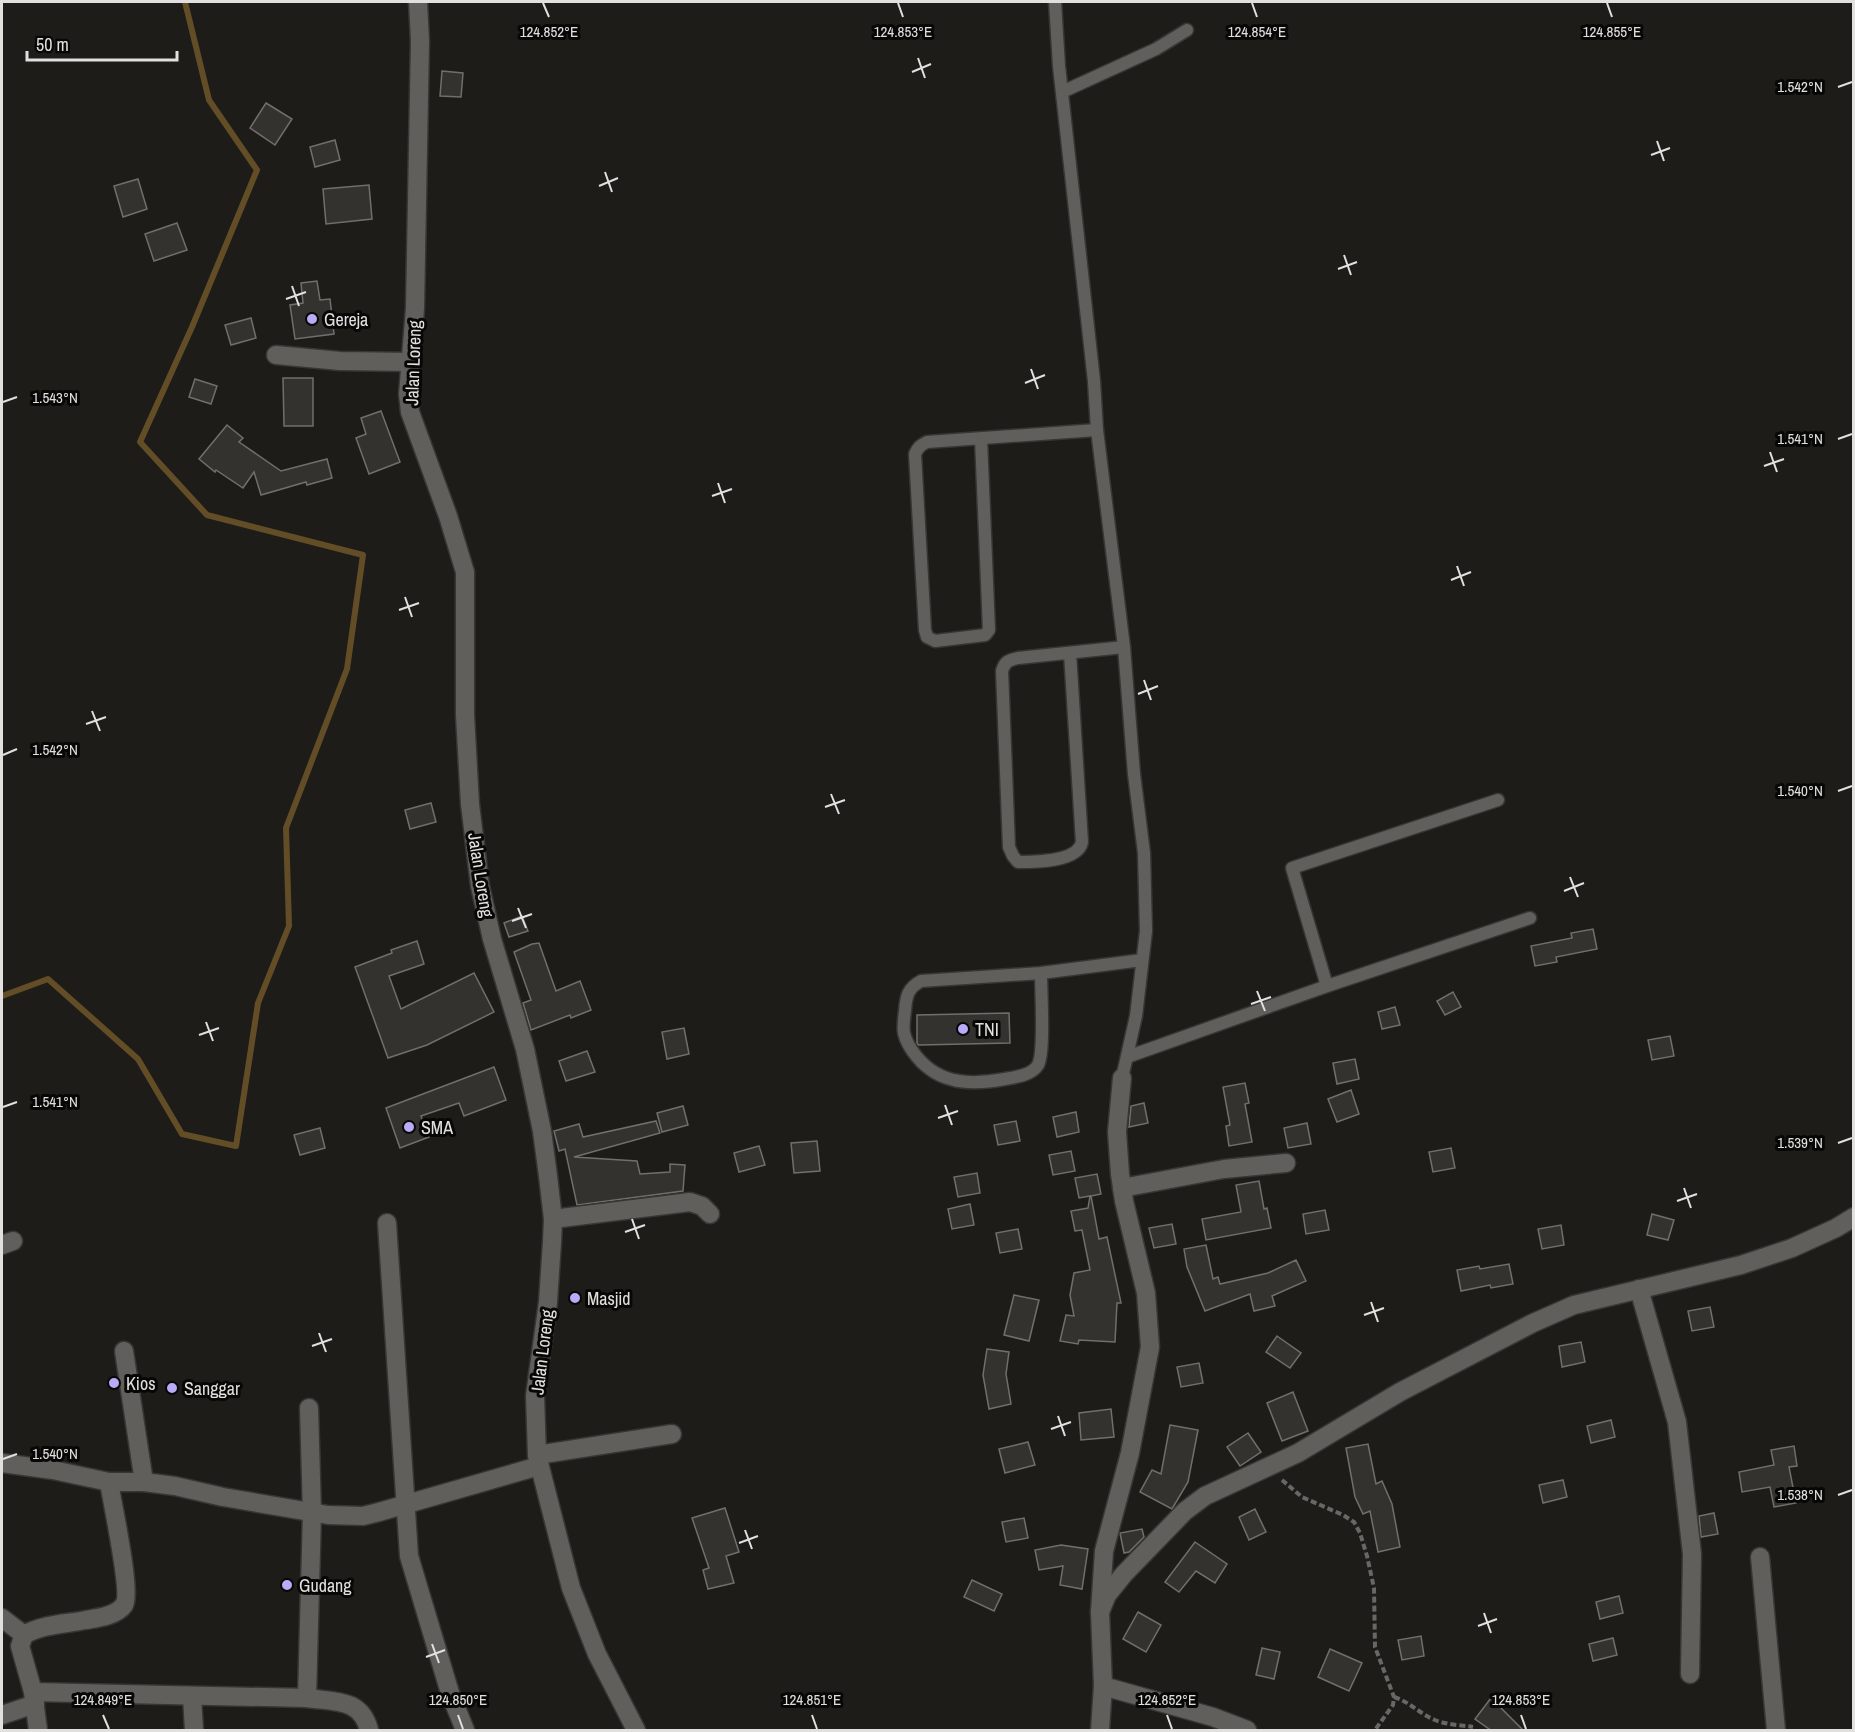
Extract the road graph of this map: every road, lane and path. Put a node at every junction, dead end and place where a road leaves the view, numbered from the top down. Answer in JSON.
{"nodes":[{"id":1,"x":418,"y":2,"type":"edge"},
{"id":2,"x":1055,"y":2,"type":"edge"},
{"id":3,"x":1187,"y":30,"type":"dead end"},
{"id":4,"x":1062,"y":92,"type":"junction"},
{"id":5,"x":276,"y":355,"type":"dead end"},
{"id":6,"x":411,"y":362,"type":"junction"},
{"id":7,"x":1097,"y":430,"type":"junction"},
{"id":8,"x":981,"y":439,"type":"junction"},
{"id":9,"x":1124,"y":647,"type":"junction"},
{"id":10,"x":1071,"y":653,"type":"junction"},
{"id":11,"x":1498,"y":800,"type":"dead end"},
{"id":12,"x":1530,"y":918,"type":"dead end"},
{"id":13,"x":1142,"y":960,"type":"junction"},
{"id":14,"x":1041,"y":974,"type":"junction"},
{"id":15,"x":1328,"y":986,"type":"junction"},
{"id":16,"x":1127,"y":1057,"type":"junction"},
{"id":17,"x":1122,"y":1078,"type":"joint"},
{"id":18,"x":1286,"y":1163,"type":"dead end"},
{"id":19,"x":1122,"y":1188,"type":"junction"},
{"id":20,"x":710,"y":1214,"type":"dead end"},
{"id":21,"x":1854,"y":1217,"type":"edge"},
{"id":22,"x":552,"y":1219,"type":"junction"},
{"id":23,"x":387,"y":1223,"type":"dead end"},
{"id":24,"x":1639,"y":1289,"type":"junction"},
{"id":25,"x":124,"y":1351,"type":"dead end"},
{"id":26,"x":309,"y":1408,"type":"dead end"},
{"id":27,"x":672,"y":1434,"type":"dead end"},
{"id":28,"x":538,"y":1461,"type":"junction"},
{"id":29,"x":2,"y":1463,"type":"edge"},
{"id":30,"x":1270,"y":1467,"type":"junction"},
{"id":31,"x":109,"y":1482,"type":"junction"},
{"id":32,"x":144,"y":1482,"type":"junction"},
{"id":33,"x":406,"y":1503,"type":"junction"},
{"id":34,"x":312,"y":1513,"type":"junction"},
{"id":35,"x":1760,"y":1557,"type":"dead end"},
{"id":36,"x":1100,"y":1612,"type":"junction"},
{"id":37,"x":2,"y":1618,"type":"edge"},
{"id":38,"x":24,"y":1635,"type":"junction"},
{"id":39,"x":1690,"y":1674,"type":"dead end"},
{"id":40,"x":1103,"y":1686,"type":"junction"},
{"id":41,"x":192,"y":1696,"type":"junction"},
{"id":42,"x":1394,"y":1697,"type":"junction"},
{"id":43,"x":34,"y":1698,"type":"junction"},
{"id":44,"x":307,"y":1698,"type":"junction"},
{"id":45,"x":2,"y":1714,"type":"edge"},
{"id":46,"x":1473,"y":1726,"type":"dead end"},
{"id":47,"x":634,"y":1730,"type":"edge"},
{"id":48,"x":38,"y":1731,"type":"edge"},
{"id":49,"x":194,"y":1731,"type":"edge"},
{"id":50,"x":369,"y":1731,"type":"edge"},
{"id":51,"x":465,"y":1731,"type":"edge"},
{"id":52,"x":1100,"y":1731,"type":"edge"},
{"id":53,"x":1247,"y":1731,"type":"edge"},
{"id":54,"x":1376,"y":1731,"type":"edge"},
{"id":55,"x":1776,"y":1731,"type":"edge"}],
"edges":[{"from":1,"to":6,"type":"street","name":"Jalan Loreng"},
{"from":2,"to":4,"type":"lane"},
{"from":3,"to":4,"type":"lane"},
{"from":4,"to":7,"type":"lane"},
{"from":5,"to":6,"type":"street"},
{"from":6,"to":22,"type":"street","name":"Jalan Loreng"},
{"from":7,"to":8,"type":"lane"},
{"from":7,"to":9,"type":"lane"},
{"from":8,"to":8,"type":"lane"},
{"from":9,"to":10,"type":"lane"},
{"from":9,"to":13,"type":"lane"},
{"from":10,"to":10,"type":"lane"},
{"from":11,"to":15,"type":"lane"},
{"from":12,"to":15,"type":"lane"},
{"from":13,"to":14,"type":"lane"},
{"from":13,"to":16,"type":"lane"},
{"from":14,"to":14,"type":"lane"},
{"from":15,"to":16,"type":"lane"},
{"from":16,"to":17,"type":"lane"},
{"from":17,"to":19,"type":"street"},
{"from":18,"to":19,"type":"street"},
{"from":19,"to":36,"type":"street"},
{"from":20,"to":22,"type":"street"},
{"from":21,"to":24,"type":"street"},
{"from":22,"to":28,"type":"street","name":"Jalan Loreng"},
{"from":23,"to":33,"type":"street"},
{"from":24,"to":30,"type":"street"},
{"from":24,"to":39,"type":"street"},
{"from":25,"to":32,"type":"street"},
{"from":26,"to":34,"type":"street"},
{"from":27,"to":28,"type":"street"},
{"from":28,"to":33,"type":"street"},
{"from":28,"to":47,"type":"street","name":"Jalan Loreng"},
{"from":29,"to":31,"type":"street"},
{"from":30,"to":36,"type":"street"},
{"from":30,"to":42,"type":"path"},
{"from":31,"to":32,"type":"street"},
{"from":31,"to":38,"type":"street"},
{"from":32,"to":34,"type":"street"},
{"from":33,"to":34,"type":"street"},
{"from":33,"to":51,"type":"street"},
{"from":34,"to":44,"type":"street"},
{"from":35,"to":55,"type":"street"},
{"from":36,"to":40,"type":"street"},
{"from":37,"to":38,"type":"street"},
{"from":38,"to":43,"type":"street"},
{"from":40,"to":52,"type":"street"},
{"from":40,"to":53,"type":"street"},
{"from":41,"to":43,"type":"street"},
{"from":41,"to":44,"type":"street"},
{"from":41,"to":49,"type":"street"},
{"from":42,"to":46,"type":"path"},
{"from":42,"to":54,"type":"path"},
{"from":43,"to":45,"type":"street"},
{"from":43,"to":48,"type":"street"},
{"from":44,"to":50,"type":"street"}]}
